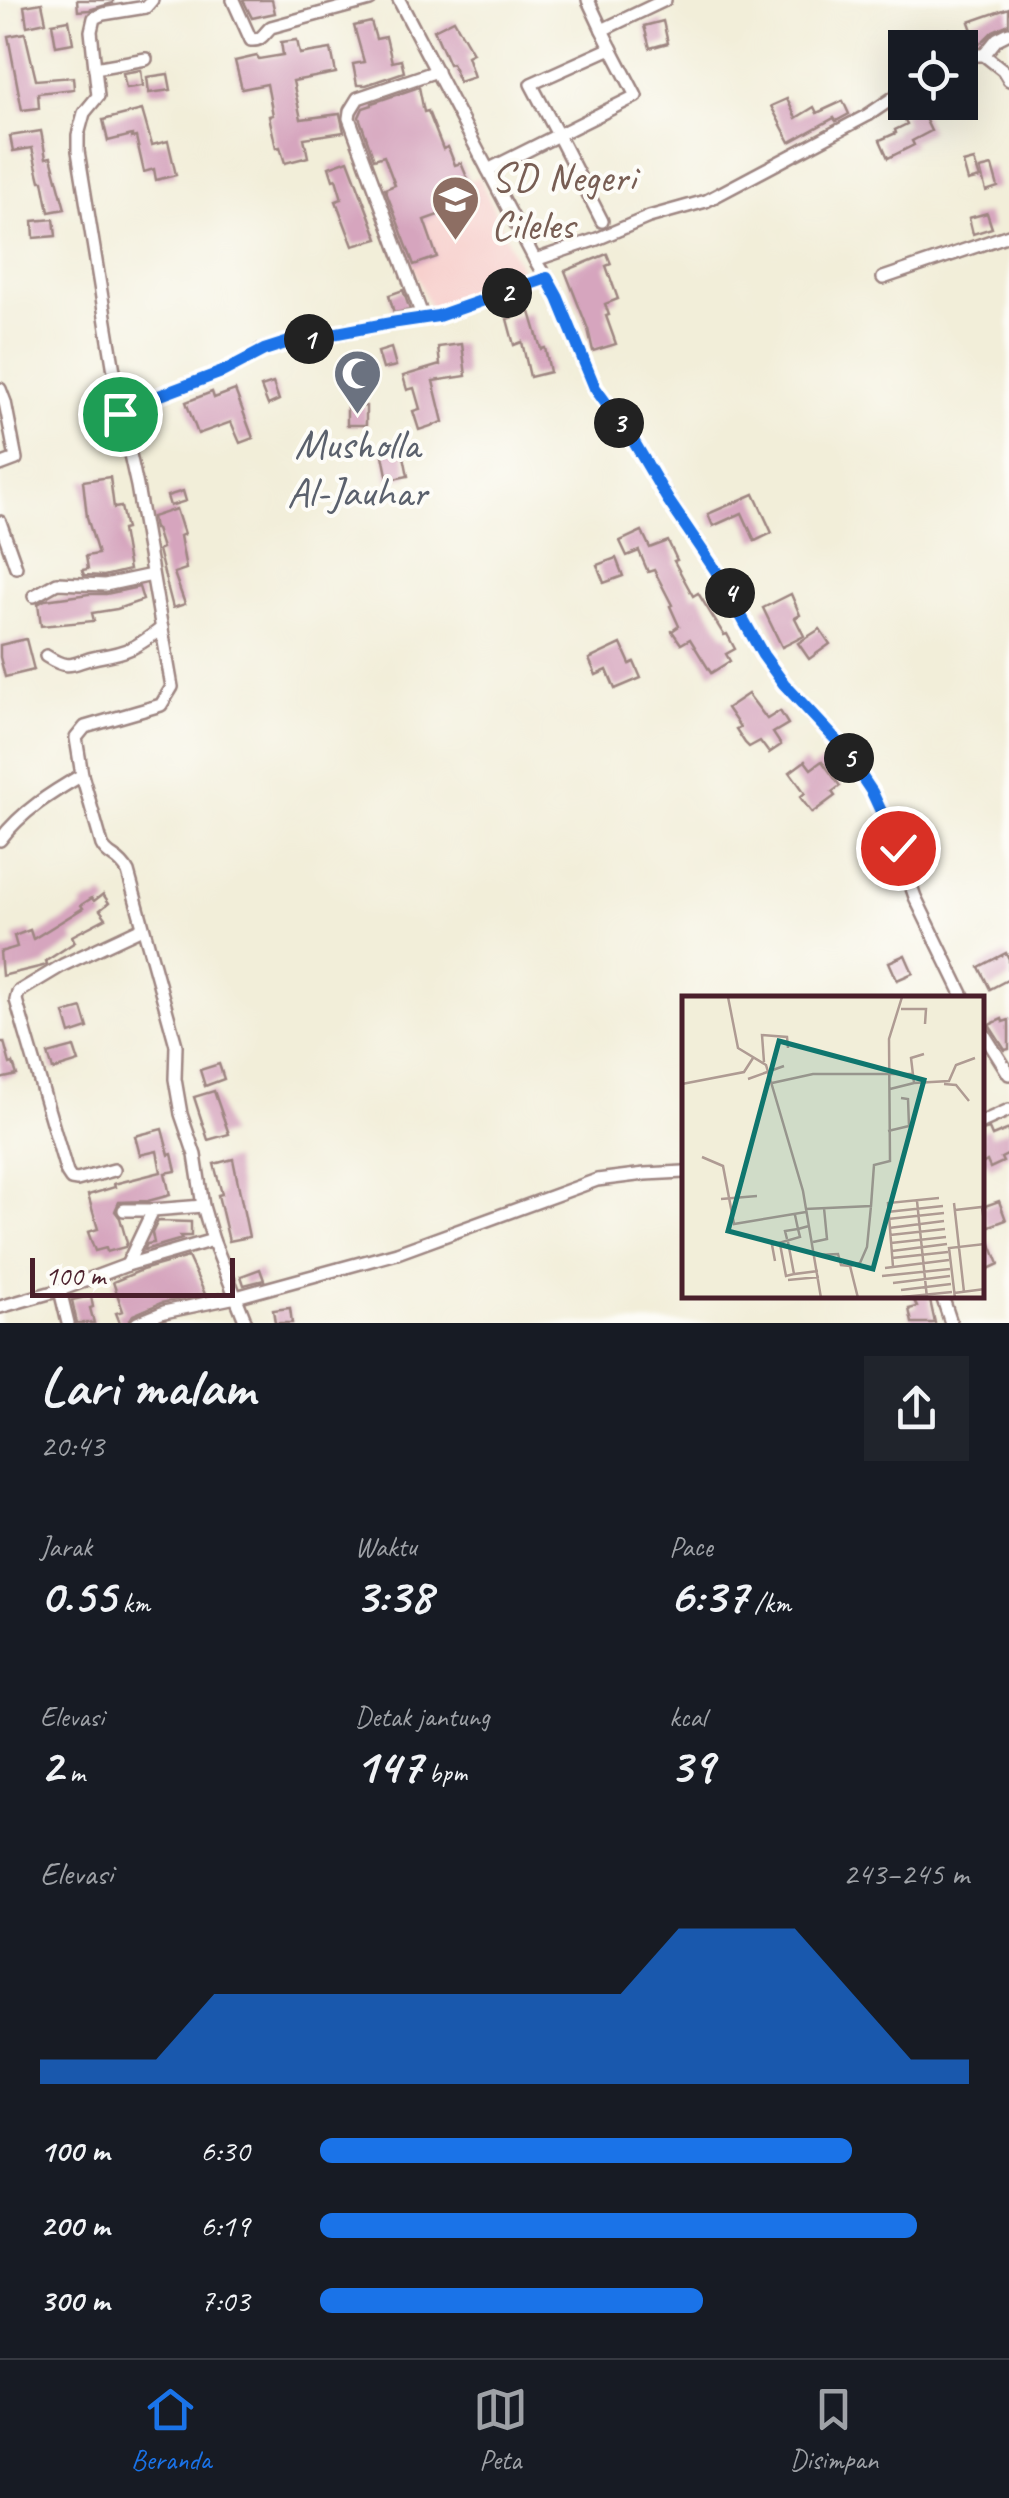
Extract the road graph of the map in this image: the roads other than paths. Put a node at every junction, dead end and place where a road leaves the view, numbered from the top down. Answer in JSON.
{"nodes":[{"id":1,"x":152,"y":0,"type":"edge"},
{"id":2,"x":232,"y":0,"type":"edge"},
{"id":3,"x":370,"y":0,"type":"edge"},
{"id":4,"x":399,"y":0,"type":"edge"},
{"id":5,"x":588,"y":0,"type":"edge"},
{"id":6,"x":664,"y":0,"type":"edge"},
{"id":7,"x":649,"y":3,"type":"edge"},
{"id":8,"x":602,"y":30,"type":"junction"},
{"id":9,"x":1009,"y":33,"type":"edge"},
{"id":10,"x":611,"y":48,"type":"junction"},
{"id":11,"x":978,"y":54,"type":"edge"},
{"id":12,"x":984,"y":54,"type":"junction"},
{"id":13,"x":146,"y":59,"type":"dead end"},
{"id":14,"x":95,"y":68,"type":"junction"},
{"id":15,"x":437,"y":71,"type":"junction"},
{"id":16,"x":1009,"y":80,"type":"edge"},
{"id":17,"x":888,"y":101,"type":"edge"},
{"id":18,"x":558,"y":135,"type":"junction"},
{"id":19,"x":488,"y":170,"type":"junction"},
{"id":20,"x":602,"y":221,"type":"dead end"},
{"id":21,"x":1009,"y":235,"type":"edge"},
{"id":22,"x":535,"y":260,"type":"junction"},
{"id":23,"x":547,"y":278,"type":"junction"},
{"id":24,"x":882,"y":278,"type":"dead end"},
{"id":25,"x":423,"y":318,"type":"junction"},
{"id":26,"x":0,"y":389,"type":"edge"},
{"id":27,"x":2,"y":403,"type":"edge"},
{"id":28,"x":120,"y":414,"type":"junction"},
{"id":29,"x":0,"y":465,"type":"edge"},
{"id":30,"x":0,"y":522,"type":"edge"},
{"id":31,"x":16,"y":566,"type":"dead end"},
{"id":32,"x":152,"y":575,"type":"junction"},
{"id":33,"x":34,"y":596,"type":"dead end"},
{"id":34,"x":162,"y":628,"type":"junction"},
{"id":35,"x":46,"y":656,"type":"dead end"},
{"id":36,"x":82,"y":775,"type":"junction"},
{"id":37,"x":0,"y":840,"type":"edge"},
{"id":38,"x":142,"y":928,"type":"junction"},
{"id":39,"x":963,"y":996,"type":"edge"},
{"id":40,"x":984,"y":1037,"type":"edge"},
{"id":41,"x":1009,"y":1074,"type":"edge"},
{"id":42,"x":1009,"y":1110,"type":"edge"},
{"id":43,"x":984,"y":1121,"type":"edge"},
{"id":44,"x":114,"y":1170,"type":"dead end"},
{"id":45,"x":682,"y":1172,"type":"edge"},
{"id":46,"x":203,"y":1206,"type":"junction"},
{"id":47,"x":124,"y":1210,"type":"dead end"},
{"id":48,"x":153,"y":1210,"type":"junction"},
{"id":49,"x":213,"y":1240,"type":"junction"},
{"id":50,"x":127,"y":1266,"type":"junction"},
{"id":51,"x":60,"y":1290,"type":"junction"},
{"id":52,"x":236,"y":1297,"type":"junction"},
{"id":53,"x":943,"y":1298,"type":"edge"},
{"id":54,"x":0,"y":1308,"type":"edge"},
{"id":55,"x":68,"y":1323,"type":"edge"},
{"id":56,"x":137,"y":1323,"type":"edge"},
{"id":57,"x":246,"y":1323,"type":"edge"},
{"id":58,"x":951,"y":1323,"type":"edge"}],
"edges":[{"from":1,"to":14,"type":"street"},
{"from":2,"to":3,"type":"street"},
{"from":4,"to":15,"type":"street"},
{"from":5,"to":8,"type":"street"},
{"from":6,"to":7,"type":"street"},
{"from":7,"to":8,"type":"street"},
{"from":8,"to":10,"type":"street"},
{"from":9,"to":12,"type":"street"},
{"from":10,"to":18,"type":"street"},
{"from":10,"to":18,"type":"street"},
{"from":11,"to":12,"type":"street"},
{"from":12,"to":16,"type":"street"},
{"from":13,"to":14,"type":"street"},
{"from":14,"to":28,"type":"street"},
{"from":15,"to":19,"type":"street"},
{"from":15,"to":25,"type":"street"},
{"from":17,"to":22,"type":"street"},
{"from":18,"to":19,"type":"street"},
{"from":18,"to":20,"type":"street"},
{"from":19,"to":22,"type":"street"},
{"from":21,"to":24,"type":"street"},
{"from":22,"to":23,"type":"street"},
{"from":23,"to":25,"type":"street"},
{"from":23,"to":39,"type":"street"},
{"from":25,"to":28,"type":"street"},
{"from":26,"to":27,"type":"street"},
{"from":27,"to":29,"type":"street"},
{"from":28,"to":32,"type":"street"},
{"from":30,"to":31,"type":"street"},
{"from":32,"to":33,"type":"street"},
{"from":32,"to":34,"type":"street"},
{"from":34,"to":35,"type":"street"},
{"from":34,"to":36,"type":"street"},
{"from":36,"to":37,"type":"street"},
{"from":36,"to":38,"type":"street"},
{"from":38,"to":44,"type":"street"},
{"from":38,"to":46,"type":"street"},
{"from":40,"to":41,"type":"street"},
{"from":42,"to":43,"type":"street"},
{"from":45,"to":52,"type":"street"},
{"from":46,"to":48,"type":"street"},
{"from":46,"to":49,"type":"street"},
{"from":47,"to":48,"type":"street"},
{"from":48,"to":50,"type":"street"},
{"from":49,"to":50,"type":"street"},
{"from":49,"to":52,"type":"street"},
{"from":50,"to":51,"type":"street"},
{"from":51,"to":54,"type":"street"},
{"from":51,"to":55,"type":"street"},
{"from":52,"to":56,"type":"street"},
{"from":52,"to":57,"type":"street"},
{"from":53,"to":58,"type":"street"}]}
